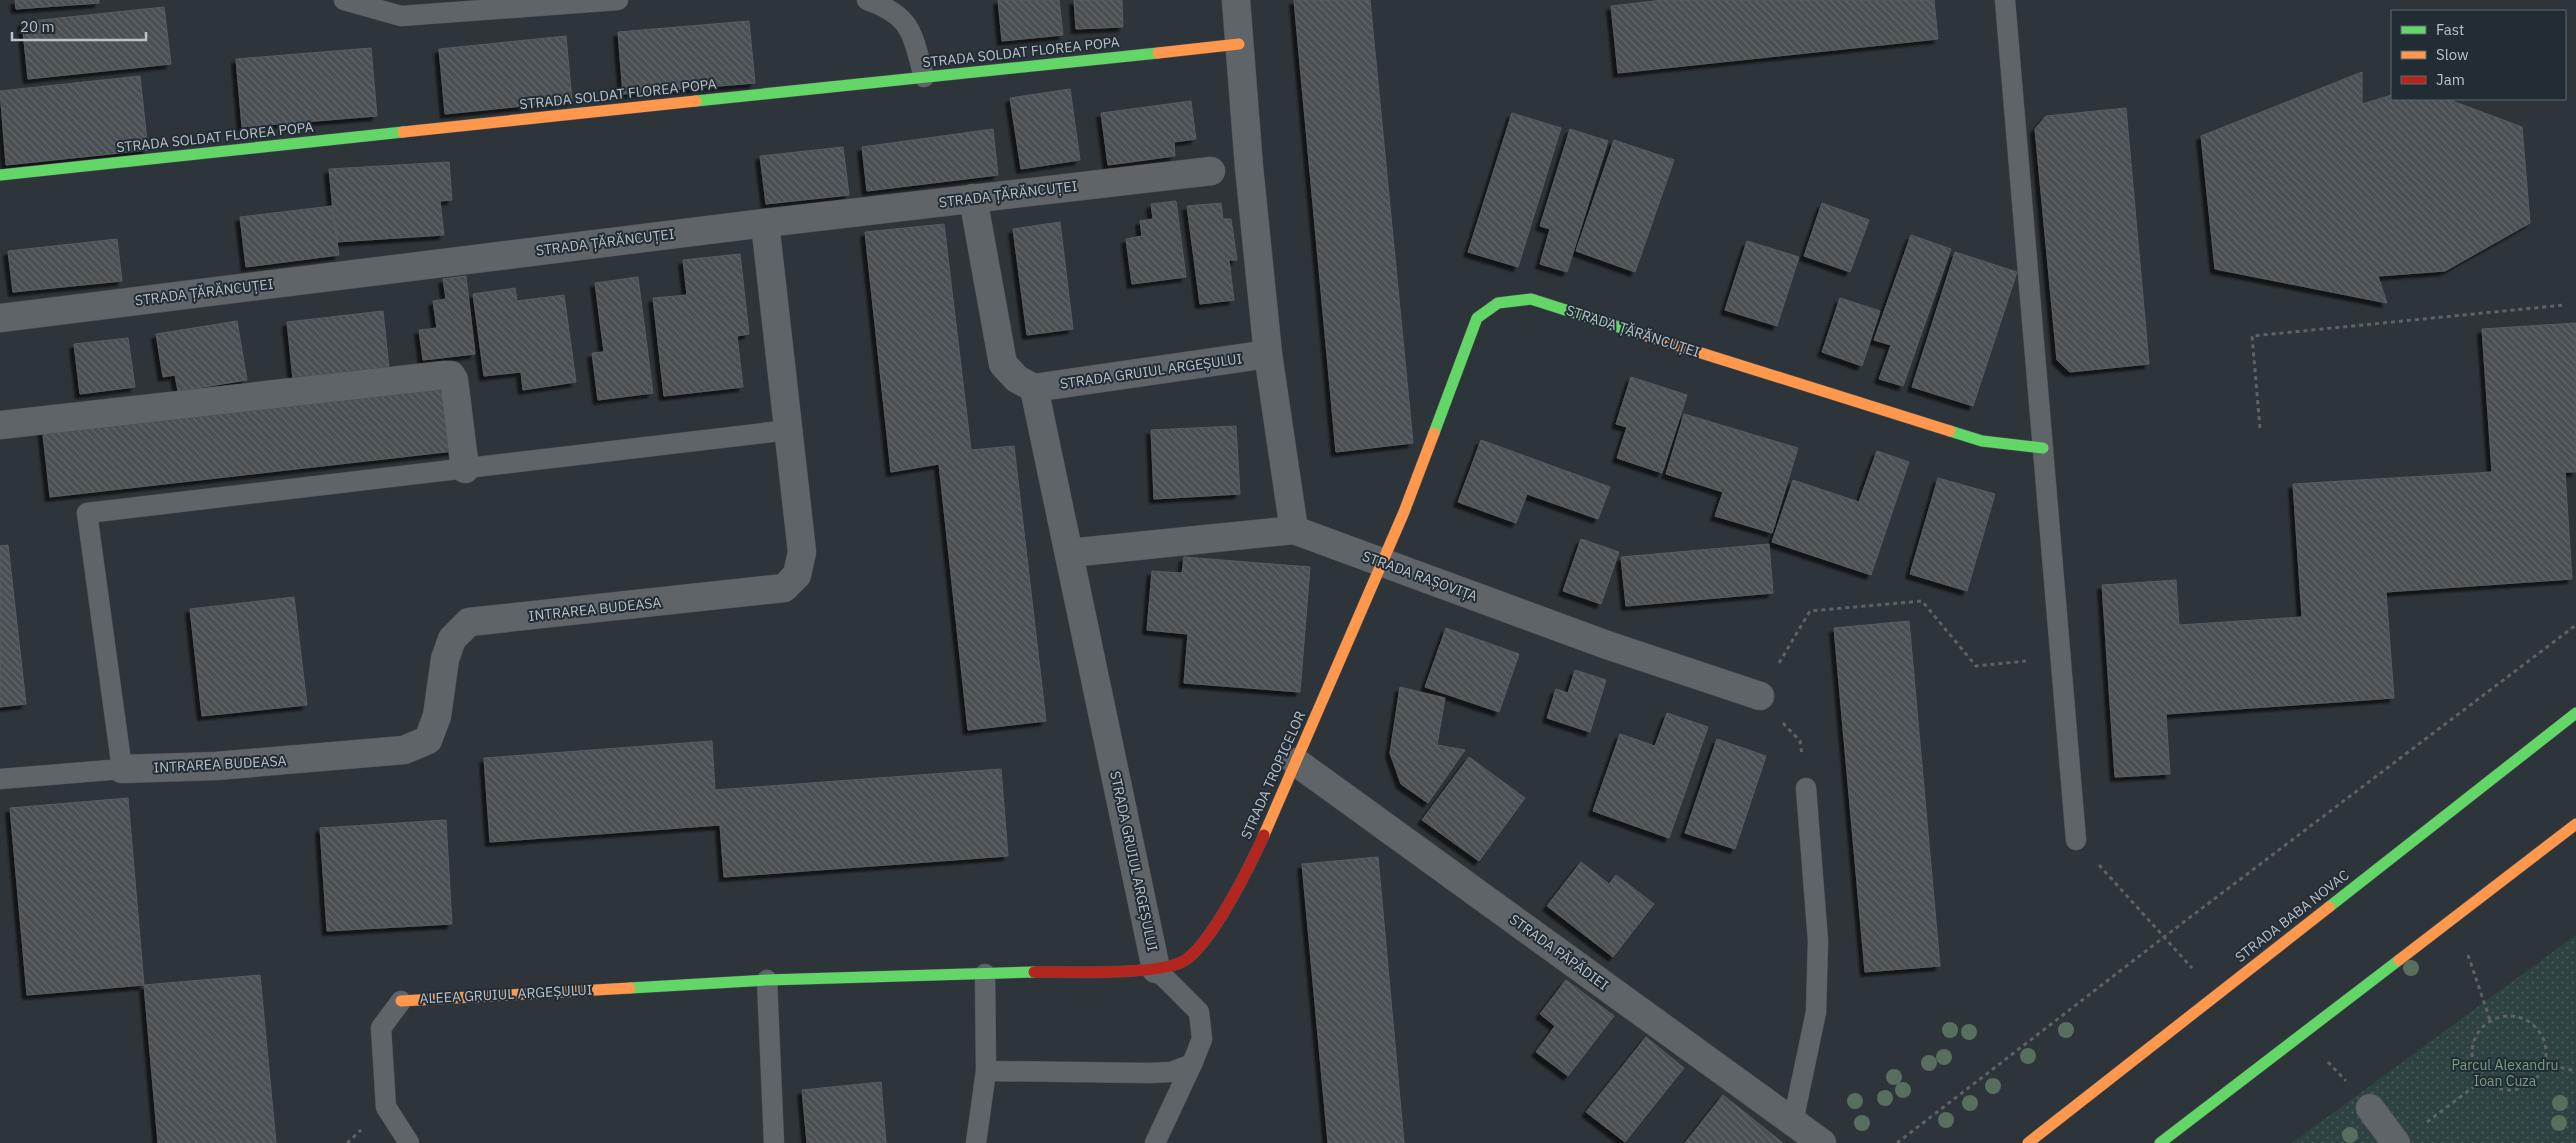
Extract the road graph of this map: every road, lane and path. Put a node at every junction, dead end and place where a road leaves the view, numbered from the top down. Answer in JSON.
{"nodes":[{"id":1,"x":344,"y":0,"type":"edge"},
{"id":2,"x":618,"y":0,"type":"edge"},
{"id":3,"x":866,"y":0,"type":"edge"},
{"id":4,"x":1236,"y":0,"type":"edge"},
{"id":5,"x":2005,"y":0,"type":"edge"},
{"id":6,"x":1239,"y":44,"type":"junction"},
{"id":7,"x":924,"y":77,"type":"junction"},
{"id":8,"x":1211,"y":171,"type":"dead end"},
{"id":9,"x":0,"y":174,"type":"edge"},
{"id":10,"x":972,"y":198,"type":"junction"},
{"id":11,"x":765,"y":223,"type":"junction"},
{"id":12,"x":2564,"y":306,"type":"dead end"},
{"id":13,"x":0,"y":318,"type":"edge"},
{"id":14,"x":1268,"y":354,"type":"junction"},
{"id":15,"x":1034,"y":388,"type":"junction"},
{"id":16,"x":0,"y":425,"type":"edge"},
{"id":17,"x":2260,"y":428,"type":"dead end"},
{"id":18,"x":789,"y":430,"type":"junction"},
{"id":19,"x":2043,"y":448,"type":"junction"},
{"id":20,"x":465,"y":469,"type":"junction"},
{"id":21,"x":1294,"y":530,"type":"junction"},
{"id":22,"x":1069,"y":553,"type":"junction"},
{"id":23,"x":1382,"y":563,"type":"junction"},
{"id":24,"x":2576,"y":625,"type":"edge"},
{"id":25,"x":2061,"y":657,"type":"junction"},
{"id":26,"x":1760,"y":696,"type":"junction"},
{"id":27,"x":2576,"y":713,"type":"edge"},
{"id":28,"x":1296,"y":762,"type":"junction"},
{"id":29,"x":122,"y":769,"type":"junction"},
{"id":30,"x":0,"y":779,"type":"edge"},
{"id":31,"x":1806,"y":788,"type":"joint"},
{"id":32,"x":2576,"y":824,"type":"edge"},
{"id":33,"x":2076,"y":840,"type":"joint"},
{"id":34,"x":2455,"y":916,"type":"junction"},
{"id":35,"x":2164,"y":937,"type":"junction"},
{"id":36,"x":1156,"y":968,"type":"junction"},
{"id":37,"x":985,"y":974,"type":"junction"},
{"id":38,"x":766,"y":980,"type":"junction"},
{"id":39,"x":2216,"y":995,"type":"junction"},
{"id":40,"x":401,"y":1001,"type":"joint"},
{"id":41,"x":2490,"y":1020,"type":"junction"},
{"id":42,"x":1192,"y":1064,"type":"junction"},
{"id":43,"x":2545,"y":1064,"type":"junction"},
{"id":44,"x":986,"y":1071,"type":"junction"},
{"id":45,"x":2576,"y":1072,"type":"edge"},
{"id":46,"x":2483,"y":1080,"type":"junction"},
{"id":47,"x":2370,"y":1108,"type":"dead end"},
{"id":48,"x":1793,"y":1122,"type":"junction"},
{"id":49,"x":2422,"y":1126,"type":"dead end"},
{"id":50,"x":409,"y":1143,"type":"edge"},
{"id":51,"x":774,"y":1143,"type":"edge"},
{"id":52,"x":976,"y":1143,"type":"edge"},
{"id":53,"x":1155,"y":1143,"type":"edge"},
{"id":54,"x":1822,"y":1143,"type":"edge"},
{"id":55,"x":1897,"y":1143,"type":"edge"},
{"id":56,"x":2028,"y":1143,"type":"edge"},
{"id":57,"x":2160,"y":1143,"type":"edge"},
{"id":58,"x":2396,"y":1143,"type":"edge"}],
"edges":[{"from":1,"to":2,"type":"lane"},
{"from":3,"to":7,"type":"lane"},
{"from":4,"to":6,"type":"street"},
{"from":5,"to":19,"type":"lane"},
{"from":6,"to":7,"type":"street","name":"STRADA SOLDAT FLOREA POPA"},
{"from":6,"to":14,"type":"street"},
{"from":7,"to":9,"type":"street","name":"STRADA SOLDAT FLOREA POPA"},
{"from":8,"to":10,"type":"street","name":"STRADA ȚĂRĂNCUȚEI"},
{"from":10,"to":11,"type":"street","name":"STRADA ȚĂRĂNCUȚEI"},
{"from":10,"to":15,"type":"street"},
{"from":11,"to":13,"type":"street","name":"STRADA ȚĂRĂNCUȚEI"},
{"from":11,"to":18,"type":"street","name":"INTRAREA BUDEASA"},
{"from":12,"to":17,"type":"path"},
{"from":14,"to":15,"type":"street","name":"STRADA GRUIUL ARGEȘULUI"},
{"from":14,"to":21,"type":"street"},
{"from":15,"to":22,"type":"street","name":"STRADA GRUIUL ARGEȘULUI"},
{"from":16,"to":20,"type":"street"},
{"from":18,"to":20,"type":"lane"},
{"from":18,"to":29,"type":"street","name":"INTRAREA BUDEASA"},
{"from":19,"to":23,"type":"street","name":"STRADA ȚĂRĂNCUȚEI"},
{"from":19,"to":25,"type":"lane"},
{"from":20,"to":29,"type":"lane"},
{"from":21,"to":22,"type":"street","name":"STRADA RAȘOVIȚA"},
{"from":21,"to":23,"type":"street","name":"STRADA RAȘOVIȚA"},
{"from":22,"to":36,"type":"street","name":"STRADA GRUIUL ARGEȘULUI"},
{"from":23,"to":26,"type":"street","name":"STRADA RAȘOVIȚA"},
{"from":23,"to":28,"type":"street","name":"STRADA TROPICELOR"},
{"from":24,"to":35,"type":"path"},
{"from":25,"to":26,"type":"path"},
{"from":25,"to":33,"type":"lane"},
{"from":26,"to":31,"type":"path"},
{"from":27,"to":39,"type":"street","name":"STRADA BABA NOVAC"},
{"from":28,"to":36,"type":"street","name":"STRADA TROPICELOR"},
{"from":28,"to":48,"type":"street","name":"STRADA PĂPĂDIEI"},
{"from":29,"to":30,"type":"lane"},
{"from":31,"to":48,"type":"lane"},
{"from":32,"to":34,"type":"street"},
{"from":33,"to":35,"type":"path"},
{"from":34,"to":41,"type":"path"},
{"from":34,"to":57,"type":"street"},
{"from":35,"to":39,"type":"path"},
{"from":35,"to":55,"type":"path"},
{"from":36,"to":37,"type":"street","name":"STRADA GRUIUL ARGEȘULUI"},
{"from":36,"to":42,"type":"lane"},
{"from":37,"to":38,"type":"street","name":"STRADA GRUIUL ARGEȘULUI"},
{"from":37,"to":44,"type":"lane"},
{"from":38,"to":40,"type":"street","name":"ALEEA GRUIUL ARGEȘULUI"},
{"from":38,"to":51,"type":"lane"},
{"from":39,"to":56,"type":"street","name":"STRADA BABA NOVAC"},
{"from":40,"to":50,"type":"lane","name":"ALEEA GRUIUL ARGEȘULUI"},
{"from":41,"to":43,"type":"path"},
{"from":41,"to":46,"type":"path"},
{"from":42,"to":44,"type":"lane"},
{"from":42,"to":53,"type":"lane"},
{"from":43,"to":45,"type":"path"},
{"from":43,"to":46,"type":"path"},
{"from":44,"to":52,"type":"lane"},
{"from":46,"to":49,"type":"path"},
{"from":47,"to":58,"type":"street"},
{"from":48,"to":54,"type":"street","name":"STRADA PĂPĂDIEI"}]}
